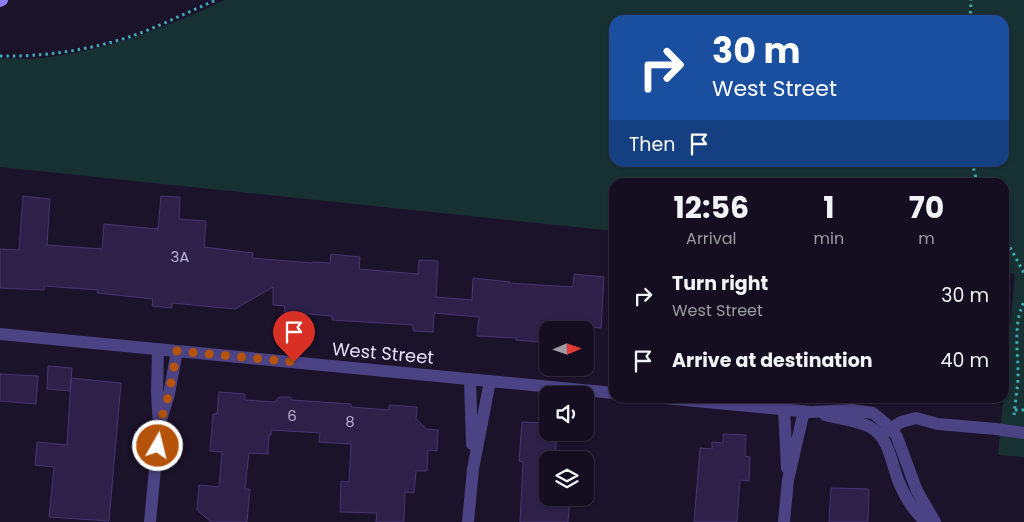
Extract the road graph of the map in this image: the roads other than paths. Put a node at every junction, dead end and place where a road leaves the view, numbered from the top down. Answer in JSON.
{"nodes":[{"id":1,"x":0,"y":334,"type":"edge"},
{"id":2,"x":158,"y":349,"type":"junction"},
{"id":3,"x":177,"y":351,"type":"junction"},
{"id":4,"x":470,"y":379,"type":"junction"},
{"id":5,"x":490,"y":381,"type":"junction"},
{"id":6,"x":609,"y":393,"type":"edge"},
{"id":7,"x":719,"y":403,"type":"edge"},
{"id":8,"x":784,"y":409,"type":"junction"},
{"id":9,"x":808,"y":411,"type":"junction"},
{"id":10,"x":159,"y":427,"type":"junction"},
{"id":11,"x":886,"y":432,"type":"junction"},
{"id":12,"x":1019,"y":432,"type":"edge"},
{"id":13,"x":473,"y":469,"type":"junction"},
{"id":14,"x":788,"y":480,"type":"junction"},
{"id":15,"x":150,"y":522,"type":"edge"},
{"id":16,"x":468,"y":522,"type":"edge"},
{"id":17,"x":784,"y":522,"type":"edge"},
{"id":18,"x":926,"y":522,"type":"edge"},
{"id":19,"x":935,"y":522,"type":"edge"}],
"edges":[{"from":1,"to":2,"type":"street","name":"West Street"},
{"from":2,"to":3,"type":"street","name":"West Street"},
{"from":2,"to":10,"type":"street"},
{"from":3,"to":4,"type":"street","name":"West Street"},
{"from":3,"to":10,"type":"street"},
{"from":4,"to":5,"type":"street","name":"West Street"},
{"from":4,"to":13,"type":"street"},
{"from":5,"to":6,"type":"street","name":"West Street"},
{"from":5,"to":13,"type":"street"},
{"from":7,"to":8,"type":"street"},
{"from":8,"to":9,"type":"street"},
{"from":8,"to":14,"type":"street"},
{"from":9,"to":11,"type":"street"},
{"from":9,"to":14,"type":"street"},
{"from":10,"to":15,"type":"street"},
{"from":11,"to":12,"type":"street"},
{"from":11,"to":18,"type":"street"},
{"from":11,"to":19,"type":"street"},
{"from":13,"to":16,"type":"street"},
{"from":14,"to":17,"type":"street"}]}
